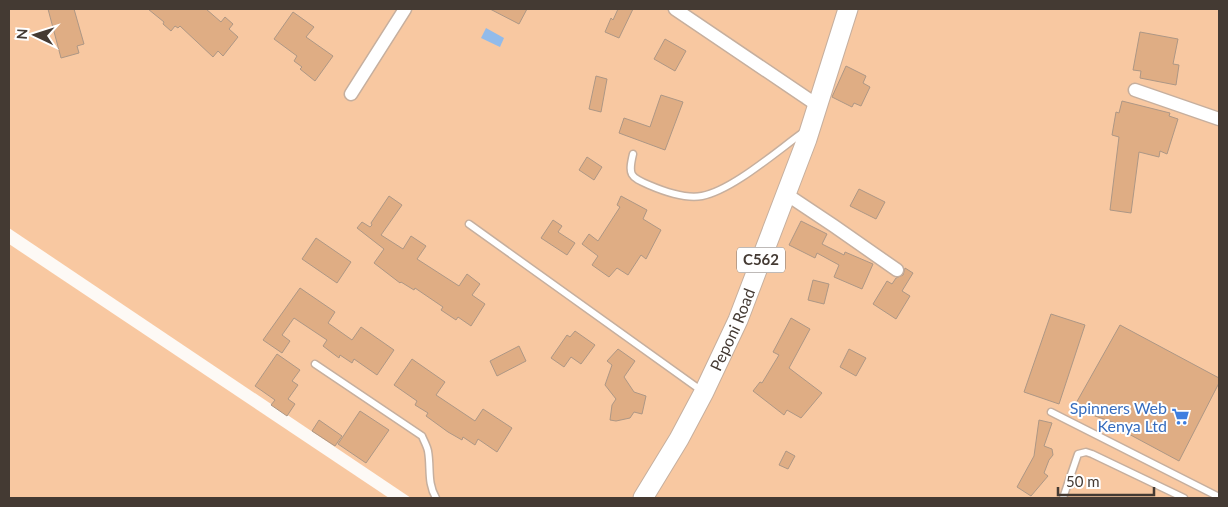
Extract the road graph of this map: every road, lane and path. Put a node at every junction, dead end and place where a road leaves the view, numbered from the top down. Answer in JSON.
{"nodes":[{"id":1,"x":405,"y":9,"type":"edge"},
{"id":2,"x":675,"y":9,"type":"edge"},
{"id":3,"x":848,"y":9,"type":"edge"},
{"id":4,"x":1135,"y":90,"type":"dead end"},
{"id":5,"x":351,"y":94,"type":"dead end"},
{"id":6,"x":817,"y":105,"type":"junction"},
{"id":7,"x":1219,"y":119,"type":"edge"},
{"id":8,"x":811,"y":127,"type":"junction"},
{"id":9,"x":634,"y":154,"type":"dead end"},
{"id":10,"x":786,"y":194,"type":"junction"},
{"id":11,"x":469,"y":224,"type":"dead end"},
{"id":12,"x":897,"y":270,"type":"dead end"},
{"id":13,"x":315,"y":364,"type":"dead end"},
{"id":14,"x":704,"y":392,"type":"junction"},
{"id":15,"x":1051,"y":412,"type":"dead end"},
{"id":16,"x":1219,"y":496,"type":"edge"},
{"id":17,"x":436,"y":498,"type":"edge"},
{"id":18,"x":643,"y":498,"type":"edge"},
{"id":19,"x":1063,"y":498,"type":"edge"},
{"id":20,"x":1184,"y":498,"type":"edge"}],
"edges":[{"from":1,"to":5,"type":"street"},
{"from":2,"to":6,"type":"street"},
{"from":3,"to":6,"type":"main road","name":"Peponi Road","number":"C562"},
{"from":4,"to":7,"type":"street"},
{"from":6,"to":8,"type":"main road","name":"Peponi Road","number":"C562"},
{"from":8,"to":9,"type":"lane"},
{"from":8,"to":10,"type":"main road","name":"Peponi Road","number":"C562"},
{"from":10,"to":12,"type":"street"},
{"from":10,"to":14,"type":"main road","name":"Peponi Road","number":"C562"},
{"from":11,"to":14,"type":"lane"},
{"from":13,"to":17,"type":"lane"},
{"from":14,"to":18,"type":"main road","name":"Peponi Road","number":"C562"},
{"from":15,"to":16,"type":"lane"},
{"from":19,"to":20,"type":"lane"}]}
